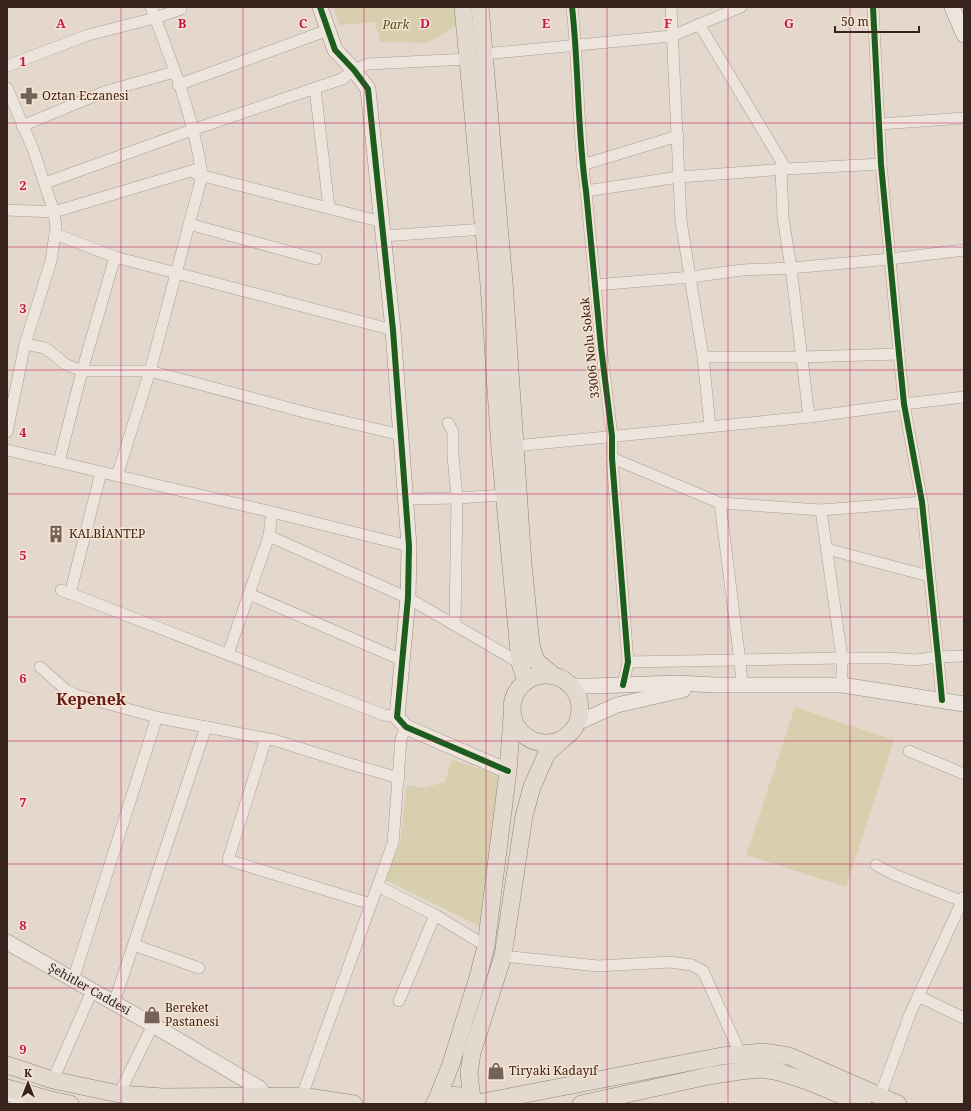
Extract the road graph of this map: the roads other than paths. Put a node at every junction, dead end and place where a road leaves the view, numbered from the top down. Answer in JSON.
{"nodes":[{"id":1,"x":151,"y":7,"type":"edge"},
{"id":2,"x":320,"y":7,"type":"edge"},
{"id":3,"x":463,"y":7,"type":"edge"},
{"id":4,"x":480,"y":7,"type":"edge"},
{"id":5,"x":572,"y":7,"type":"edge"},
{"id":6,"x":671,"y":7,"type":"edge"},
{"id":7,"x":741,"y":7,"type":"edge"},
{"id":8,"x":873,"y":7,"type":"edge"},
{"id":9,"x":952,"y":7,"type":"edge"},
{"id":10,"x":181,"y":9,"type":"dead end"},
{"id":11,"x":155,"y":18,"type":"junction"},
{"id":12,"x":699,"y":24,"type":"junction"},
{"id":13,"x":328,"y":30,"type":"junction"},
{"id":14,"x":964,"y":35,"type":"edge"},
{"id":15,"x":672,"y":36,"type":"junction"},
{"id":16,"x":576,"y":44,"type":"junction"},
{"id":17,"x":484,"y":54,"type":"junction"},
{"id":18,"x":468,"y":58,"type":"junction"},
{"id":19,"x":7,"y":66,"type":"edge"},
{"id":20,"x":354,"y":70,"type":"junction"},
{"id":21,"x":174,"y":72,"type":"junction"},
{"id":22,"x":178,"y":85,"type":"junction"},
{"id":23,"x":7,"y":88,"type":"edge"},
{"id":24,"x":315,"y":88,"type":"junction"},
{"id":25,"x":964,"y":118,"type":"edge"},
{"id":26,"x":880,"y":124,"type":"junction"},
{"id":27,"x":22,"y":126,"type":"junction"},
{"id":28,"x":192,"y":130,"type":"junction"},
{"id":29,"x":678,"y":136,"type":"junction"},
{"id":30,"x":882,"y":164,"type":"junction"},
{"id":31,"x":582,"y":165,"type":"junction"},
{"id":32,"x":784,"y":169,"type":"junction"},
{"id":33,"x":201,"y":172,"type":"junction"},
{"id":34,"x":679,"y":177,"type":"junction"},
{"id":35,"x":45,"y":183,"type":"junction"},
{"id":36,"x":586,"y":190,"type":"junction"},
{"id":37,"x":329,"y":208,"type":"junction"},
{"id":38,"x":7,"y":210,"type":"edge"},
{"id":39,"x":54,"y":212,"type":"junction"},
{"id":40,"x":189,"y":224,"type":"junction"},
{"id":41,"x":382,"y":229,"type":"junction"},
{"id":42,"x":484,"y":229,"type":"junction"},
{"id":43,"x":55,"y":234,"type":"junction"},
{"id":44,"x":964,"y":250,"type":"edge"},
{"id":45,"x":115,"y":257,"type":"junction"},
{"id":46,"x":316,"y":259,"type":"dead end"},
{"id":47,"x":890,"y":259,"type":"junction"},
{"id":48,"x":791,"y":268,"type":"junction"},
{"id":49,"x":176,"y":274,"type":"junction"},
{"id":50,"x":690,"y":277,"type":"junction"},
{"id":51,"x":594,"y":285,"type":"junction"},
{"id":52,"x":393,"y":330,"type":"junction"},
{"id":53,"x":25,"y":344,"type":"junction"},
{"id":54,"x":899,"y":354,"type":"junction"},
{"id":55,"x":801,"y":357,"type":"junction"},
{"id":56,"x":703,"y":358,"type":"junction"},
{"id":57,"x":82,"y":371,"type":"junction"},
{"id":58,"x":150,"y":371,"type":"junction"},
{"id":59,"x":964,"y":397,"type":"edge"},
{"id":60,"x":904,"y":404,"type":"junction"},
{"id":61,"x":809,"y":417,"type":"junction"},
{"id":62,"x":448,"y":423,"type":"dead end"},
{"id":63,"x":710,"y":426,"type":"junction"},
{"id":64,"x":7,"y":432,"type":"edge"},
{"id":65,"x":400,"y":435,"type":"junction"},
{"id":66,"x":612,"y":436,"type":"junction"},
{"id":67,"x":515,"y":446,"type":"junction"},
{"id":68,"x":7,"y":450,"type":"edge"},
{"id":69,"x":612,"y":458,"type":"junction"},
{"id":70,"x":59,"y":462,"type":"junction"},
{"id":71,"x":101,"y":472,"type":"junction"},
{"id":72,"x":117,"y":476,"type":"junction"},
{"id":73,"x":504,"y":495,"type":"junction"},
{"id":74,"x":457,"y":498,"type":"junction"},
{"id":75,"x":405,"y":499,"type":"junction"},
{"id":76,"x":922,"y":502,"type":"junction"},
{"id":77,"x":720,"y":504,"type":"junction"},
{"id":78,"x":821,"y":510,"type":"junction"},
{"id":79,"x":272,"y":512,"type":"junction"},
{"id":80,"x":269,"y":536,"type":"junction"},
{"id":81,"x":409,"y":546,"type":"junction"},
{"id":82,"x":828,"y":549,"type":"junction"},
{"id":83,"x":929,"y":576,"type":"junction"},
{"id":84,"x":249,"y":594,"type":"junction"},
{"id":85,"x":408,"y":598,"type":"junction"},
{"id":86,"x":455,"y":624,"type":"junction"},
{"id":87,"x":228,"y":654,"type":"junction"},
{"id":88,"x":964,"y":656,"type":"edge"},
{"id":89,"x":938,"y":657,"type":"junction"},
{"id":90,"x":842,"y":658,"type":"junction"},
{"id":91,"x":402,"y":660,"type":"junction"},
{"id":92,"x":740,"y":661,"type":"junction"},
{"id":93,"x":628,"y":662,"type":"junction"},
{"id":94,"x":520,"y":663,"type":"junction"},
{"id":95,"x":40,"y":666,"type":"dead end"},
{"id":96,"x":554,"y":676,"type":"junction"},
{"id":97,"x":526,"y":681,"type":"junction"},
{"id":98,"x":742,"y":684,"type":"junction"},
{"id":99,"x":623,"y":685,"type":"junction"},
{"id":100,"x":716,"y":685,"type":"junction"},
{"id":101,"x":842,"y":685,"type":"junction"},
{"id":102,"x":571,"y":686,"type":"junction"},
{"id":103,"x":942,"y":700,"type":"junction"},
{"id":104,"x":964,"y":704,"type":"edge"},
{"id":105,"x":157,"y":717,"type":"junction"},
{"id":106,"x":512,"y":717,"type":"junction"},
{"id":107,"x":401,"y":722,"type":"junction"},
{"id":108,"x":577,"y":723,"type":"junction"},
{"id":109,"x":206,"y":727,"type":"junction"},
{"id":110,"x":266,"y":739,"type":"junction"},
{"id":111,"x":563,"y":739,"type":"junction"},
{"id":112,"x":908,"y":751,"type":"dead end"},
{"id":113,"x":508,"y":771,"type":"junction"},
{"id":114,"x":964,"y":774,"type":"edge"},
{"id":115,"x":399,"y":778,"type":"junction"},
{"id":116,"x":876,"y":865,"type":"dead end"},
{"id":117,"x":378,"y":886,"type":"junction"},
{"id":118,"x":963,"y":900,"type":"edge"},
{"id":119,"x":371,"y":904,"type":"junction"},
{"id":120,"x":435,"y":916,"type":"junction"},
{"id":121,"x":7,"y":942,"type":"edge"},
{"id":122,"x":134,"y":945,"type":"junction"},
{"id":123,"x":486,"y":946,"type":"junction"},
{"id":124,"x":503,"y":956,"type":"junction"},
{"id":125,"x":199,"y":968,"type":"dead end"},
{"id":126,"x":73,"y":980,"type":"junction"},
{"id":127,"x":92,"y":990,"type":"junction"},
{"id":128,"x":918,"y":996,"type":"junction"},
{"id":129,"x":399,"y":1001,"type":"dead end"},
{"id":130,"x":114,"y":1003,"type":"junction"},
{"id":131,"x":964,"y":1018,"type":"edge"},
{"id":132,"x":153,"y":1025,"type":"junction"},
{"id":133,"x":763,"y":1052,"type":"junction"},
{"id":134,"x":740,"y":1053,"type":"junction"},
{"id":135,"x":7,"y":1065,"type":"edge"},
{"id":136,"x":707,"y":1066,"type":"junction"},
{"id":137,"x":781,"y":1072,"type":"junction"},
{"id":138,"x":7,"y":1073,"type":"edge"},
{"id":139,"x":53,"y":1080,"type":"junction"},
{"id":140,"x":7,"y":1088,"type":"edge"},
{"id":141,"x":7,"y":1094,"type":"edge"},
{"id":142,"x":119,"y":1094,"type":"junction"},
{"id":143,"x":96,"y":1096,"type":"dead end"},
{"id":144,"x":302,"y":1096,"type":"junction"},
{"id":145,"x":880,"y":1096,"type":"junction"},
{"id":146,"x":266,"y":1100,"type":"edge"},
{"id":147,"x":476,"y":1102,"type":"edge"},
{"id":148,"x":434,"y":1103,"type":"edge"},
{"id":149,"x":24,"y":1104,"type":"edge"},
{"id":150,"x":70,"y":1104,"type":"edge"},
{"id":151,"x":354,"y":1104,"type":"edge"},
{"id":152,"x":515,"y":1104,"type":"edge"},
{"id":153,"x":581,"y":1104,"type":"edge"},
{"id":154,"x":863,"y":1104,"type":"edge"},
{"id":155,"x":898,"y":1104,"type":"edge"}],
"edges":[{"from":1,"to":11,"type":"street"},
{"from":2,"to":13,"type":"street"},
{"from":3,"to":18,"type":"main road"},
{"from":4,"to":17,"type":"main road"},
{"from":5,"to":16,"type":"street","name":"33006 Nolu Sokak"},
{"from":6,"to":15,"type":"street"},
{"from":7,"to":12,"type":"street"},
{"from":8,"to":26,"type":"street"},
{"from":9,"to":14,"type":"street"},
{"from":10,"to":11,"type":"street"},
{"from":11,"to":19,"type":"street"},
{"from":11,"to":21,"type":"street"},
{"from":12,"to":15,"type":"street"},
{"from":12,"to":32,"type":"street"},
{"from":13,"to":20,"type":"street"},
{"from":13,"to":22,"type":"street"},
{"from":15,"to":16,"type":"street"},
{"from":15,"to":29,"type":"street"},
{"from":16,"to":17,"type":"street"},
{"from":16,"to":31,"type":"street","name":"33006 Nolu Sokak"},
{"from":17,"to":67,"type":"main road"},
{"from":18,"to":20,"type":"street"},
{"from":18,"to":42,"type":"main road"},
{"from":20,"to":24,"type":"street"},
{"from":20,"to":41,"type":"street"},
{"from":21,"to":22,"type":"street"},
{"from":21,"to":27,"type":"street"},
{"from":22,"to":28,"type":"street"},
{"from":23,"to":27,"type":"street"},
{"from":24,"to":28,"type":"street"},
{"from":24,"to":37,"type":"street"},
{"from":25,"to":26,"type":"street"},
{"from":26,"to":30,"type":"street"},
{"from":27,"to":35,"type":"street"},
{"from":28,"to":33,"type":"street"},
{"from":28,"to":35,"type":"street"},
{"from":29,"to":31,"type":"street"},
{"from":29,"to":34,"type":"street"},
{"from":30,"to":32,"type":"street"},
{"from":30,"to":47,"type":"street"},
{"from":31,"to":36,"type":"street","name":"33006 Nolu Sokak"},
{"from":32,"to":34,"type":"street"},
{"from":32,"to":48,"type":"street"},
{"from":33,"to":37,"type":"street"},
{"from":33,"to":39,"type":"street"},
{"from":33,"to":40,"type":"street"},
{"from":34,"to":36,"type":"street"},
{"from":34,"to":50,"type":"street"},
{"from":35,"to":39,"type":"street"},
{"from":36,"to":51,"type":"street","name":"33006 Nolu Sokak"},
{"from":37,"to":41,"type":"street"},
{"from":38,"to":39,"type":"street"},
{"from":39,"to":43,"type":"street"},
{"from":40,"to":46,"type":"street"},
{"from":40,"to":49,"type":"street"},
{"from":41,"to":42,"type":"street"},
{"from":41,"to":52,"type":"street"},
{"from":42,"to":73,"type":"main road"},
{"from":43,"to":45,"type":"street"},
{"from":43,"to":53,"type":"street"},
{"from":44,"to":47,"type":"street"},
{"from":45,"to":49,"type":"street"},
{"from":45,"to":57,"type":"street"},
{"from":47,"to":48,"type":"street"},
{"from":47,"to":54,"type":"street"},
{"from":48,"to":50,"type":"street"},
{"from":48,"to":55,"type":"street"},
{"from":49,"to":52,"type":"street"},
{"from":49,"to":58,"type":"street"},
{"from":50,"to":51,"type":"street"},
{"from":50,"to":56,"type":"street"},
{"from":51,"to":66,"type":"street","name":"33006 Nolu Sokak"},
{"from":52,"to":65,"type":"street"},
{"from":53,"to":57,"type":"street"},
{"from":53,"to":64,"type":"street"},
{"from":54,"to":55,"type":"street"},
{"from":54,"to":60,"type":"street"},
{"from":55,"to":56,"type":"street"},
{"from":55,"to":61,"type":"street"},
{"from":56,"to":63,"type":"street"},
{"from":57,"to":58,"type":"street"},
{"from":57,"to":70,"type":"street"},
{"from":58,"to":65,"type":"street"},
{"from":58,"to":72,"type":"street"},
{"from":59,"to":60,"type":"street"},
{"from":60,"to":61,"type":"street"},
{"from":60,"to":76,"type":"street"},
{"from":61,"to":63,"type":"street"},
{"from":62,"to":74,"type":"street"},
{"from":63,"to":66,"type":"street"},
{"from":65,"to":75,"type":"street"},
{"from":66,"to":67,"type":"street"},
{"from":66,"to":69,"type":"street","name":"33006 Nolu Sokak"},
{"from":67,"to":96,"type":"main road"},
{"from":68,"to":70,"type":"street"},
{"from":69,"to":77,"type":"street"},
{"from":69,"to":93,"type":"street","name":"33006 Nolu Sokak"},
{"from":70,"to":71,"type":"street"},
{"from":71,"to":72,"type":"street"},
{"from":71,"to":87,"type":"street"},
{"from":72,"to":79,"type":"street"},
{"from":73,"to":74,"type":"street"},
{"from":73,"to":94,"type":"main road"},
{"from":74,"to":75,"type":"street"},
{"from":74,"to":86,"type":"street"},
{"from":75,"to":81,"type":"street"},
{"from":76,"to":78,"type":"street"},
{"from":76,"to":83,"type":"street"},
{"from":77,"to":78,"type":"street"},
{"from":77,"to":92,"type":"street"},
{"from":78,"to":82,"type":"street"},
{"from":79,"to":80,"type":"street"},
{"from":79,"to":81,"type":"street"},
{"from":80,"to":84,"type":"street"},
{"from":80,"to":85,"type":"street"},
{"from":81,"to":85,"type":"street"},
{"from":82,"to":83,"type":"street"},
{"from":82,"to":90,"type":"street"},
{"from":83,"to":89,"type":"street"},
{"from":84,"to":87,"type":"street"},
{"from":84,"to":91,"type":"street"},
{"from":85,"to":86,"type":"street"},
{"from":85,"to":91,"type":"street"},
{"from":86,"to":94,"type":"street"},
{"from":87,"to":107,"type":"street"},
{"from":88,"to":89,"type":"street"},
{"from":89,"to":90,"type":"street"},
{"from":89,"to":103,"type":"street"},
{"from":90,"to":92,"type":"street"},
{"from":90,"to":101,"type":"street"},
{"from":91,"to":107,"type":"street"},
{"from":92,"to":93,"type":"street"},
{"from":92,"to":98,"type":"street"},
{"from":93,"to":99,"type":"street","name":"33006 Nolu Sokak"},
{"from":94,"to":97,"type":"main road"},
{"from":95,"to":105,"type":"street"},
{"from":96,"to":97,"type":"main road"},
{"from":96,"to":102,"type":"main road"},
{"from":97,"to":106,"type":"main road"},
{"from":98,"to":100,"type":"street"},
{"from":98,"to":101,"type":"street"},
{"from":99,"to":100,"type":"street"},
{"from":99,"to":102,"type":"street"},
{"from":100,"to":108,"type":"street"},
{"from":101,"to":103,"type":"street"},
{"from":102,"to":108,"type":"main road"},
{"from":103,"to":104,"type":"street"},
{"from":105,"to":109,"type":"street"},
{"from":105,"to":126,"type":"street"},
{"from":106,"to":111,"type":"main road"},
{"from":106,"to":113,"type":"main road"},
{"from":107,"to":113,"type":"street"},
{"from":107,"to":115,"type":"street"},
{"from":108,"to":111,"type":"main road"},
{"from":109,"to":110,"type":"street"},
{"from":109,"to":122,"type":"street"},
{"from":110,"to":115,"type":"street"},
{"from":110,"to":119,"type":"street"},
{"from":111,"to":124,"type":"main road"},
{"from":112,"to":114,"type":"street"},
{"from":113,"to":123,"type":"main road"},
{"from":115,"to":117,"type":"street"},
{"from":116,"to":118,"type":"street"},
{"from":117,"to":119,"type":"street"},
{"from":117,"to":120,"type":"street"},
{"from":118,"to":128,"type":"street"},
{"from":119,"to":144,"type":"street"},
{"from":120,"to":123,"type":"street"},
{"from":120,"to":129,"type":"street"},
{"from":121,"to":126,"type":"street","name":"Şehitler Caddesi"},
{"from":122,"to":125,"type":"street"},
{"from":122,"to":130,"type":"street"},
{"from":123,"to":148,"type":"main road"},
{"from":124,"to":134,"type":"street"},
{"from":124,"to":147,"type":"main road"},
{"from":126,"to":127,"type":"street","name":"Şehitler Caddesi"},
{"from":127,"to":130,"type":"street","name":"Şehitler Caddesi"},
{"from":127,"to":139,"type":"street"},
{"from":128,"to":131,"type":"street"},
{"from":128,"to":145,"type":"street"},
{"from":130,"to":132,"type":"street","name":"Şehitler Caddesi"},
{"from":132,"to":142,"type":"street"},
{"from":132,"to":146,"type":"street","name":"Şehitler Caddesi"},
{"from":133,"to":134,"type":"main road"},
{"from":133,"to":136,"type":"main road"},
{"from":133,"to":145,"type":"main road"},
{"from":134,"to":147,"type":"main road"},
{"from":135,"to":139,"type":"main road"},
{"from":136,"to":137,"type":"main road"},
{"from":136,"to":152,"type":"main road"},
{"from":137,"to":153,"type":"main road"},
{"from":137,"to":154,"type":"main road"},
{"from":138,"to":143,"type":"main road"},
{"from":139,"to":142,"type":"main road"},
{"from":140,"to":150,"type":"main road"},
{"from":141,"to":149,"type":"street"},
{"from":142,"to":146,"type":"main road"},
{"from":144,"to":146,"type":"main road"},
{"from":144,"to":151,"type":"main road"},
{"from":145,"to":155,"type":"main road"},
{"from":147,"to":148,"type":"main road"}]}
